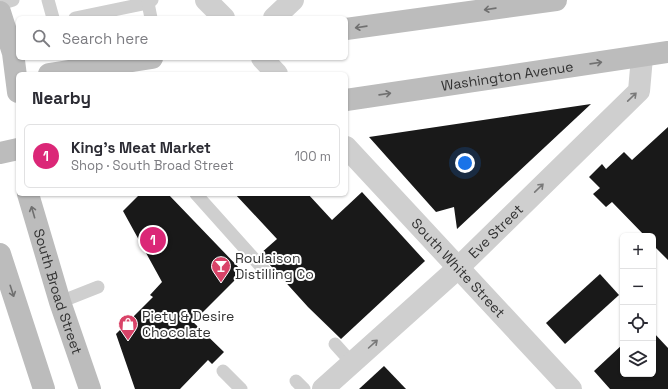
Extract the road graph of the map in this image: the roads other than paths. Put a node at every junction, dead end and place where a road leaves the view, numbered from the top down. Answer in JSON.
{"nodes":[{"id":1,"x":13,"y":0,"type":"edge"},
{"id":2,"x":48,"y":0,"type":"edge"},
{"id":3,"x":206,"y":0,"type":"edge"},
{"id":4,"x":293,"y":0,"type":"edge"},
{"id":5,"x":556,"y":0,"type":"edge"},
{"id":6,"x":149,"y":1,"type":"edge"},
{"id":7,"x":0,"y":4,"type":"edge"},
{"id":8,"x":0,"y":12,"type":"edge"},
{"id":9,"x":52,"y":16,"type":"edge"},
{"id":10,"x":84,"y":16,"type":"edge"},
{"id":11,"x":151,"y":16,"type":"edge"},
{"id":12,"x":222,"y":16,"type":"edge"},
{"id":13,"x":276,"y":16,"type":"edge"},
{"id":14,"x":348,"y":29,"type":"edge"},
{"id":15,"x":668,"y":52,"type":"edge"},
{"id":16,"x":642,"y":57,"type":"junction"},
{"id":17,"x":139,"y":60,"type":"edge"},
{"id":18,"x":264,"y":60,"type":"edge"},
{"id":19,"x":62,"y":72,"type":"edge"},
{"id":20,"x":275,"y":72,"type":"edge"},
{"id":21,"x":13,"y":83,"type":"edge"},
{"id":22,"x":348,"y":100,"type":"edge"},
{"id":23,"x":16,"y":149,"type":"edge"},
{"id":24,"x":348,"y":149,"type":"edge"},
{"id":25,"x":0,"y":153,"type":"edge"},
{"id":26,"x":29,"y":196,"type":"edge"},
{"id":27,"x":198,"y":196,"type":"edge"},
{"id":28,"x":0,"y":254,"type":"edge"},
{"id":29,"x":458,"y":268,"type":"junction"},
{"id":30,"x":265,"y":271,"type":"dead end"},
{"id":31,"x":98,"y":287,"type":"dead end"},
{"id":32,"x":60,"y":302,"type":"junction"},
{"id":33,"x":334,"y":344,"type":"dead end"},
{"id":34,"x":352,"y":363,"type":"junction"},
{"id":35,"x":223,"y":371,"type":"dead end"},
{"id":36,"x":44,"y":389,"type":"edge"},
{"id":37,"x":90,"y":389,"type":"edge"},
{"id":38,"x":240,"y":389,"type":"edge"},
{"id":39,"x":323,"y":389,"type":"edge"},
{"id":40,"x":571,"y":389,"type":"edge"}],
"edges":[{"from":1,"to":7,"type":"lane"},
{"from":2,"to":9,"type":"lane"},
{"from":3,"to":12,"type":"street"},
{"from":4,"to":13,"type":"street"},
{"from":5,"to":14,"type":"street","one_way":true},
{"from":6,"to":10,"type":"lane"},
{"from":6,"to":11,"type":"lane"},
{"from":8,"to":21,"type":"street"},
{"from":15,"to":16,"type":"street","name":"Washington Avenue"},
{"from":22,"to":16,"type":"street","name":"Washington Avenue","one_way":true},
{"from":29,"to":16,"type":"street","name":"Eve Street","one_way":true},
{"from":17,"to":19,"type":"street"},
{"from":18,"to":20,"type":"street"},
{"from":23,"to":25,"type":"street"},
{"from":24,"to":29,"type":"street","name":"South White Street"},
{"from":32,"to":26,"type":"street","name":"South Broad Street","one_way":true},
{"from":27,"to":30,"type":"lane"},
{"from":28,"to":36,"type":"street","one_way":true},
{"from":34,"to":29,"type":"street","name":"Eve Street","one_way":true},
{"from":29,"to":40,"type":"street","name":"South White Street"},
{"from":31,"to":32,"type":"lane"},
{"from":32,"to":37,"type":"street","name":"South Broad Street"},
{"from":33,"to":34,"type":"lane"},
{"from":34,"to":39,"type":"street","name":"Eve Street"},
{"from":35,"to":38,"type":"lane"}]}
